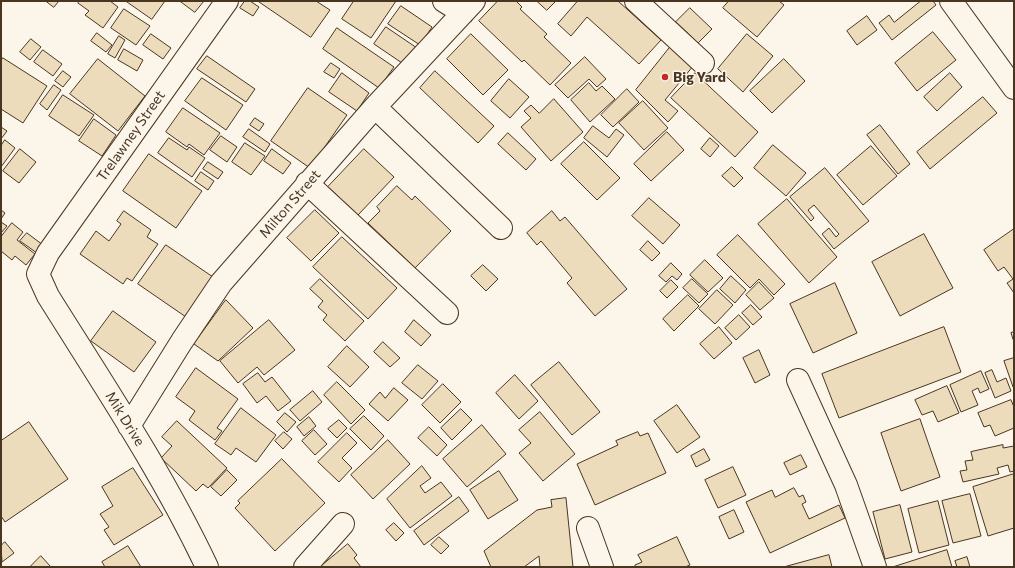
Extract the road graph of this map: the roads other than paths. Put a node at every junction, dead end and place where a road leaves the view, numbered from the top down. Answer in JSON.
{"nodes":[{"id":1,"x":227,"y":1,"type":"edge"},
{"id":2,"x":444,"y":1,"type":"edge"},
{"id":3,"x":636,"y":1,"type":"edge"},
{"id":4,"x":951,"y":1,"type":"edge"},
{"id":5,"x":469,"y":7,"type":"edge"},
{"id":6,"x":703,"y":63,"type":"dead end"},
{"id":7,"x":1014,"y":88,"type":"edge"},
{"id":8,"x":375,"y":106,"type":"junction"},
{"id":9,"x":308,"y":183,"type":"junction"},
{"id":10,"x":501,"y":228,"type":"dead end"},
{"id":11,"x":38,"y":274,"type":"joint"},
{"id":12,"x":447,"y":313,"type":"dead end"},
{"id":13,"x":798,"y":380,"type":"dead end"},
{"id":14,"x":129,"y":426,"type":"junction"},
{"id":15,"x":343,"y":524,"type":"dead end"},
{"id":16,"x":588,"y":528,"type":"dead end"},
{"id":17,"x":207,"y":567,"type":"edge"},
{"id":18,"x":305,"y":567,"type":"edge"},
{"id":19,"x":602,"y":567,"type":"edge"},
{"id":20,"x":875,"y":567,"type":"edge"}],
"edges":[{"from":1,"to":11,"type":"street","name":"Trelawney Street"},
{"from":2,"to":5,"type":"street"},
{"from":3,"to":6,"type":"street"},
{"from":4,"to":7,"type":"street"},
{"from":5,"to":8,"type":"street","name":"Milton Street"},
{"from":8,"to":9,"type":"street","name":"Milton Street"},
{"from":8,"to":10,"type":"street"},
{"from":9,"to":12,"type":"street"},
{"from":9,"to":14,"type":"street","name":"Milton Street"},
{"from":11,"to":14,"type":"street","name":"Mik Drive"},
{"from":13,"to":20,"type":"street"},
{"from":14,"to":17,"type":"street","name":"Mik Drive"},
{"from":15,"to":18,"type":"street"},
{"from":16,"to":19,"type":"street"}]}
